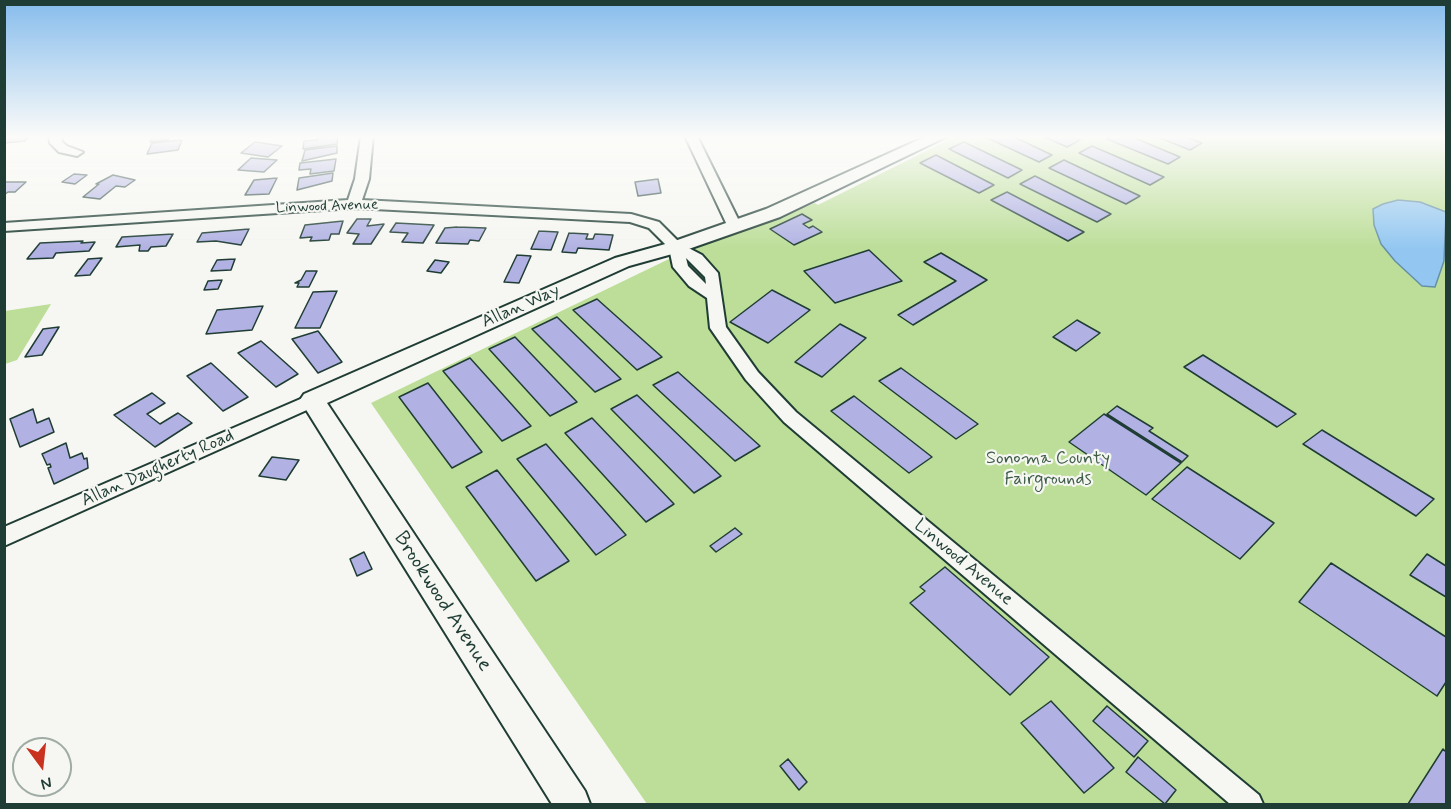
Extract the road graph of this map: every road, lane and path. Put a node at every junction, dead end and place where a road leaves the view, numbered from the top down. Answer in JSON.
{"nodes":[{"id":1,"x":363,"y":174,"type":"edge"},
{"id":2,"x":709,"y":174,"type":"edge"},
{"id":3,"x":858,"y":174,"type":"edge"},
{"id":4,"x":354,"y":204,"type":"junction"},
{"id":5,"x":734,"y":225,"type":"junction"},
{"id":6,"x":4,"y":227,"type":"edge"},
{"id":7,"x":676,"y":247,"type":"junction"},
{"id":8,"x":312,"y":400,"type":"junction"},
{"id":9,"x":4,"y":537,"type":"edge"},
{"id":10,"x":572,"y":804,"type":"edge"},
{"id":11,"x":1250,"y":804,"type":"edge"}],
"edges":[{"from":1,"to":4,"type":"street"},
{"from":2,"to":5,"type":"street"},
{"from":3,"to":5,"type":"street","name":"Allan Way"},
{"from":4,"to":6,"type":"street","name":"Linwood Avenue"},
{"from":4,"to":7,"type":"street","name":"Linwood Avenue"},
{"from":5,"to":7,"type":"street","name":"Allan Way"},
{"from":7,"to":8,"type":"street","name":"Allan Way"},
{"from":7,"to":11,"type":"street","name":"Linwood Avenue"},
{"from":8,"to":9,"type":"street","name":"Allan Daugherty Road"},
{"from":8,"to":10,"type":"street","name":"Brookwood Avenue"}]}
